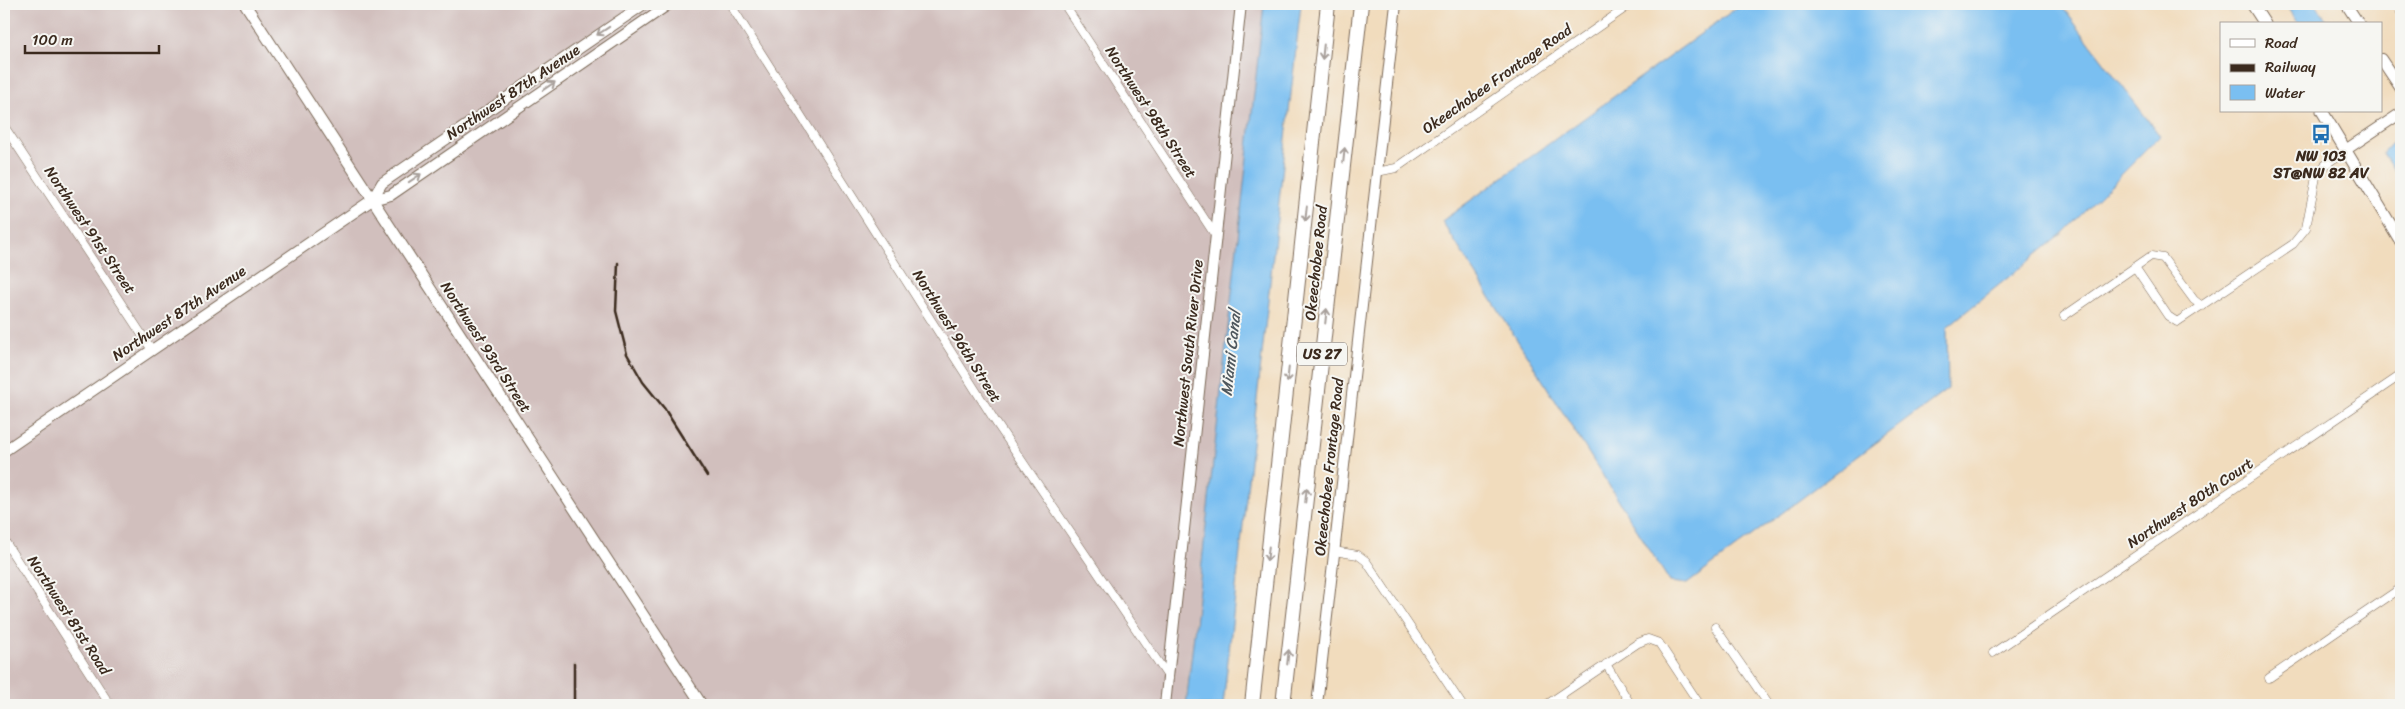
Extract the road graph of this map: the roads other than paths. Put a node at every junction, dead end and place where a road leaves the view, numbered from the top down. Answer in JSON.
{"nodes":[{"id":1,"x":244,"y":4,"type":"edge"},
{"id":2,"x":644,"y":4,"type":"edge"},
{"id":3,"x":669,"y":4,"type":"edge"},
{"id":4,"x":730,"y":4,"type":"edge"},
{"id":5,"x":1064,"y":4,"type":"edge"},
{"id":6,"x":1241,"y":4,"type":"edge"},
{"id":7,"x":1328,"y":4,"type":"edge"},
{"id":8,"x":1361,"y":4,"type":"edge"},
{"id":9,"x":1396,"y":4,"type":"edge"},
{"id":10,"x":1631,"y":4,"type":"edge"},
{"id":11,"x":2252,"y":4,"type":"edge"},
{"id":12,"x":2346,"y":4,"type":"edge"},
{"id":13,"x":2396,"y":4,"type":"edge"},
{"id":14,"x":2401,"y":12,"type":"edge"},
{"id":15,"x":2264,"y":22,"type":"edge"},
{"id":16,"x":2358,"y":22,"type":"edge"},
{"id":17,"x":2382,"y":60,"type":"edge"},
{"id":18,"x":2401,"y":89,"type":"edge"},
{"id":19,"x":2323,"y":112,"type":"edge"},
{"id":20,"x":2401,"y":113,"type":"edge"},
{"id":21,"x":4,"y":126,"type":"edge"},
{"id":22,"x":2347,"y":150,"type":"junction"},
{"id":23,"x":1377,"y":172,"type":"junction"},
{"id":24,"x":372,"y":200,"type":"junction"},
{"id":25,"x":1215,"y":235,"type":"junction"},
{"id":26,"x":2401,"y":242,"type":"edge"},
{"id":27,"x":2134,"y":267,"type":"junction"},
{"id":28,"x":2202,"y":306,"type":"junction"},
{"id":29,"x":2064,"y":316,"type":"dead end"},
{"id":30,"x":152,"y":350,"type":"junction"},
{"id":31,"x":2401,"y":375,"type":"edge"},
{"id":32,"x":4,"y":451,"type":"edge"},
{"id":33,"x":4,"y":540,"type":"edge"},
{"id":34,"x":1334,"y":551,"type":"junction"},
{"id":35,"x":2401,"y":588,"type":"edge"},
{"id":36,"x":1715,"y":627,"type":"dead end"},
{"id":37,"x":1993,"y":653,"type":"dead end"},
{"id":38,"x":1606,"y":664,"type":"junction"},
{"id":39,"x":1169,"y":678,"type":"junction"},
{"id":40,"x":2269,"y":678,"type":"dead end"},
{"id":41,"x":1560,"y":696,"type":"junction"},
{"id":42,"x":110,"y":705,"type":"edge"},
{"id":43,"x":702,"y":705,"type":"edge"},
{"id":44,"x":1165,"y":705,"type":"edge"},
{"id":45,"x":1252,"y":705,"type":"edge"},
{"id":46,"x":1283,"y":705,"type":"edge"},
{"id":47,"x":1317,"y":705,"type":"edge"},
{"id":48,"x":1462,"y":705,"type":"edge"},
{"id":49,"x":1546,"y":705,"type":"edge"},
{"id":50,"x":1566,"y":705,"type":"edge"},
{"id":51,"x":1631,"y":705,"type":"edge"},
{"id":52,"x":1700,"y":705,"type":"edge"},
{"id":53,"x":1769,"y":705,"type":"edge"}],
"edges":[{"from":1,"to":24,"type":"street","name":"Northwest 93rd Street"},
{"from":2,"to":24,"type":"street","name":"Northwest 87th Avenue","one_way":true},
{"from":24,"to":3,"type":"street","name":"Northwest 87th Avenue","one_way":true},
{"from":4,"to":39,"type":"street","name":"Northwest 96th Street"},
{"from":5,"to":25,"type":"street","name":"Northwest 98th Street"},
{"from":6,"to":25,"type":"street","name":"Northwest South River Drive"},
{"from":7,"to":45,"type":"highway","name":"Okeechobee Road","number":"US 27","one_way":true},
{"from":46,"to":8,"type":"highway","name":"Okeechobee Road","number":"US 27","one_way":true},
{"from":9,"to":23,"type":"street","name":"Okeechobee Frontage Road"},
{"from":10,"to":23,"type":"street","name":"Okeechobee Frontage Road"},
{"from":11,"to":15,"type":"main road"},
{"from":12,"to":16,"type":"street"},
{"from":13,"to":14,"type":"street"},
{"from":17,"to":18,"type":"street"},
{"from":19,"to":22,"type":"main road"},
{"from":20,"to":22,"type":"street"},
{"from":21,"to":30,"type":"street","name":"Northwest 91st Street"},
{"from":22,"to":26,"type":"main road"},
{"from":22,"to":28,"type":"street"},
{"from":23,"to":34,"type":"street","name":"Okeechobee Frontage Road"},
{"from":24,"to":30,"type":"street","name":"Northwest 87th Avenue"},
{"from":24,"to":43,"type":"street","name":"Northwest 93rd Street"},
{"from":25,"to":39,"type":"street","name":"Northwest South River Drive"},
{"from":27,"to":28,"type":"street"},
{"from":27,"to":28,"type":"street"},
{"from":27,"to":29,"type":"street"},
{"from":30,"to":32,"type":"street","name":"Northwest 87th Avenue"},
{"from":31,"to":37,"type":"street","name":"Northwest 80th Court"},
{"from":33,"to":42,"type":"street","name":"Northwest 81st Road"},
{"from":34,"to":47,"type":"street","name":"Okeechobee Frontage Road"},
{"from":34,"to":48,"type":"street"},
{"from":35,"to":40,"type":"street"},
{"from":36,"to":53,"type":"street"},
{"from":38,"to":41,"type":"street"},
{"from":38,"to":51,"type":"street"},
{"from":38,"to":52,"type":"street"},
{"from":39,"to":44,"type":"street","name":"Northwest South River Drive"},
{"from":41,"to":49,"type":"street"},
{"from":41,"to":50,"type":"street"}]}
